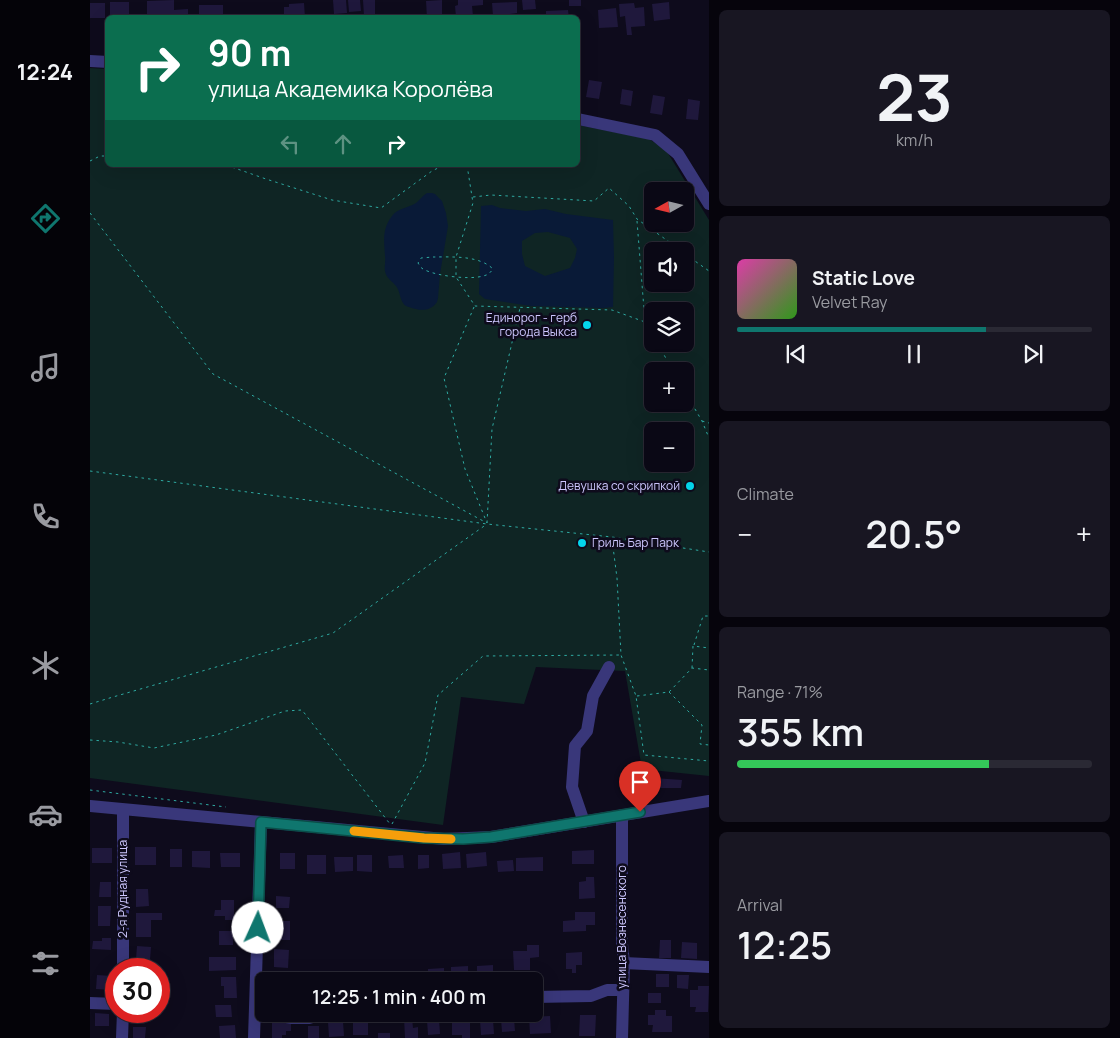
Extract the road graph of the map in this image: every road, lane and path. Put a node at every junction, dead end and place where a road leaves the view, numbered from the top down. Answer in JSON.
{"nodes":[{"id":1,"x":90,"y":61,"type":"edge"},
{"id":2,"x":105,"y":62,"type":"edge"},
{"id":3,"x":580,"y":119,"type":"edge"},
{"id":4,"x":105,"y":156,"type":"edge"},
{"id":5,"x":90,"y":161,"type":"edge"},
{"id":6,"x":232,"y":167,"type":"edge"},
{"id":7,"x":440,"y":167,"type":"edge"},
{"id":8,"x":467,"y":167,"type":"edge"},
{"id":9,"x":472,"y":197,"type":"junction"},
{"id":10,"x":709,"y":204,"type":"edge"},
{"id":11,"x":90,"y":213,"type":"edge"},
{"id":12,"x":637,"y":219,"type":"junction"},
{"id":13,"x":669,"y":242,"type":"edge"},
{"id":14,"x":456,"y":257,"type":"junction"},
{"id":15,"x":694,"y":260,"type":"edge"},
{"id":16,"x":709,"y":271,"type":"edge"},
{"id":17,"x":456,"y":277,"type":"junction"},
{"id":18,"x":475,"y":306,"type":"junction"},
{"id":19,"x":520,"y":307,"type":"junction"},
{"id":20,"x":644,"y":309,"type":"edge"},
{"id":21,"x":644,"y":322,"type":"edge"},
{"id":22,"x":694,"y":407,"type":"edge"},
{"id":23,"x":702,"y":421,"type":"junction"},
{"id":24,"x":709,"y":423,"type":"edge"},
{"id":25,"x":709,"y":438,"type":"edge"},
{"id":26,"x":90,"y":471,"type":"edge"},
{"id":27,"x":487,"y":524,"type":"junction"},
{"id":28,"x":612,"y":538,"type":"junction"},
{"id":29,"x":709,"y":552,"type":"edge"},
{"id":30,"x":709,"y":616,"type":"edge"},
{"id":31,"x":693,"y":646,"type":"junction"},
{"id":32,"x":709,"y":648,"type":"edge"},
{"id":33,"x":621,"y":655,"type":"junction"},
{"id":34,"x":609,"y":667,"type":"dead end"},
{"id":35,"x":692,"y":668,"type":"junction"},
{"id":36,"x":709,"y":670,"type":"edge"},
{"id":37,"x":669,"y":692,"type":"junction"},
{"id":38,"x":636,"y":696,"type":"junction"},
{"id":39,"x":90,"y":704,"type":"edge"},
{"id":40,"x":90,"y":740,"type":"edge"},
{"id":41,"x":709,"y":745,"type":"edge"},
{"id":42,"x":709,"y":762,"type":"edge"},
{"id":43,"x":90,"y":790,"type":"edge"},
{"id":44,"x":709,"y":801,"type":"edge"},
{"id":45,"x":90,"y":806,"type":"edge"},
{"id":46,"x":226,"y":808,"type":"dead end"},
{"id":47,"x":123,"y":810,"type":"junction"},
{"id":48,"x":622,"y":815,"type":"junction"},
{"id":49,"x":261,"y":822,"type":"junction"},
{"id":50,"x":584,"y":822,"type":"junction"},
{"id":51,"x":123,"y":958,"type":"edge"},
{"id":52,"x":624,"y":963,"type":"junction"},
{"id":53,"x":709,"y":967,"type":"edge"},
{"id":54,"x":256,"y":972,"type":"edge"},
{"id":55,"x":623,"y":990,"type":"junction"},
{"id":56,"x":543,"y":997,"type":"edge"},
{"id":57,"x":90,"y":1003,"type":"edge"},
{"id":58,"x":105,"y":1004,"type":"edge"},
{"id":59,"x":255,"y":1017,"type":"edge"},
{"id":60,"x":123,"y":1023,"type":"edge"},
{"id":61,"x":122,"y":1038,"type":"edge"},
{"id":62,"x":254,"y":1038,"type":"edge"},
{"id":63,"x":622,"y":1038,"type":"edge"}],
"edges":[{"from":1,"to":2,"type":"street"},
{"from":3,"to":10,"type":"street"},
{"from":4,"to":5,"type":"path"},
{"from":6,"to":7,"type":"path"},
{"from":8,"to":9,"type":"path"},
{"from":9,"to":12,"type":"path"},
{"from":9,"to":14,"type":"path"},
{"from":11,"to":27,"type":"path"},
{"from":12,"to":13,"type":"path"},
{"from":12,"to":20,"type":"path"},
{"from":14,"to":17,"type":"path"},
{"from":14,"to":17,"type":"path"},
{"from":14,"to":17,"type":"path"},
{"from":15,"to":16,"type":"path"},
{"from":17,"to":18,"type":"path"},
{"from":18,"to":19,"type":"path"},
{"from":18,"to":27,"type":"path"},
{"from":19,"to":21,"type":"path"},
{"from":19,"to":27,"type":"path"},
{"from":22,"to":23,"type":"path"},
{"from":23,"to":24,"type":"path"},
{"from":23,"to":25,"type":"path"},
{"from":26,"to":27,"type":"path"},
{"from":27,"to":28,"type":"path"},
{"from":27,"to":39,"type":"path"},
{"from":28,"to":29,"type":"path"},
{"from":28,"to":33,"type":"path"},
{"from":30,"to":31,"type":"path"},
{"from":31,"to":32,"type":"path"},
{"from":31,"to":35,"type":"path"},
{"from":33,"to":38,"type":"path"},
{"from":33,"to":40,"type":"path"},
{"from":34,"to":50,"type":"street"},
{"from":35,"to":36,"type":"path"},
{"from":35,"to":37,"type":"path"},
{"from":37,"to":38,"type":"path"},
{"from":37,"to":41,"type":"path"},
{"from":38,"to":42,"type":"path"},
{"from":43,"to":46,"type":"path"},
{"from":44,"to":48,"type":"street"},
{"from":45,"to":47,"type":"street"},
{"from":47,"to":49,"type":"street"},
{"from":47,"to":51,"type":"street","name":"2-я Рудная улица"},
{"from":48,"to":50,"type":"street"},
{"from":48,"to":52,"type":"street","name":"улица Вознесенского"},
{"from":49,"to":50,"type":"street"},
{"from":49,"to":54,"type":"street"},
{"from":52,"to":53,"type":"street"},
{"from":52,"to":55,"type":"street","name":"улица Вознесенского"},
{"from":55,"to":56,"type":"street"},
{"from":55,"to":63,"type":"street","name":"улица Вознесенского"},
{"from":57,"to":58,"type":"street"},
{"from":59,"to":62,"type":"street"},
{"from":60,"to":61,"type":"street"}]}
